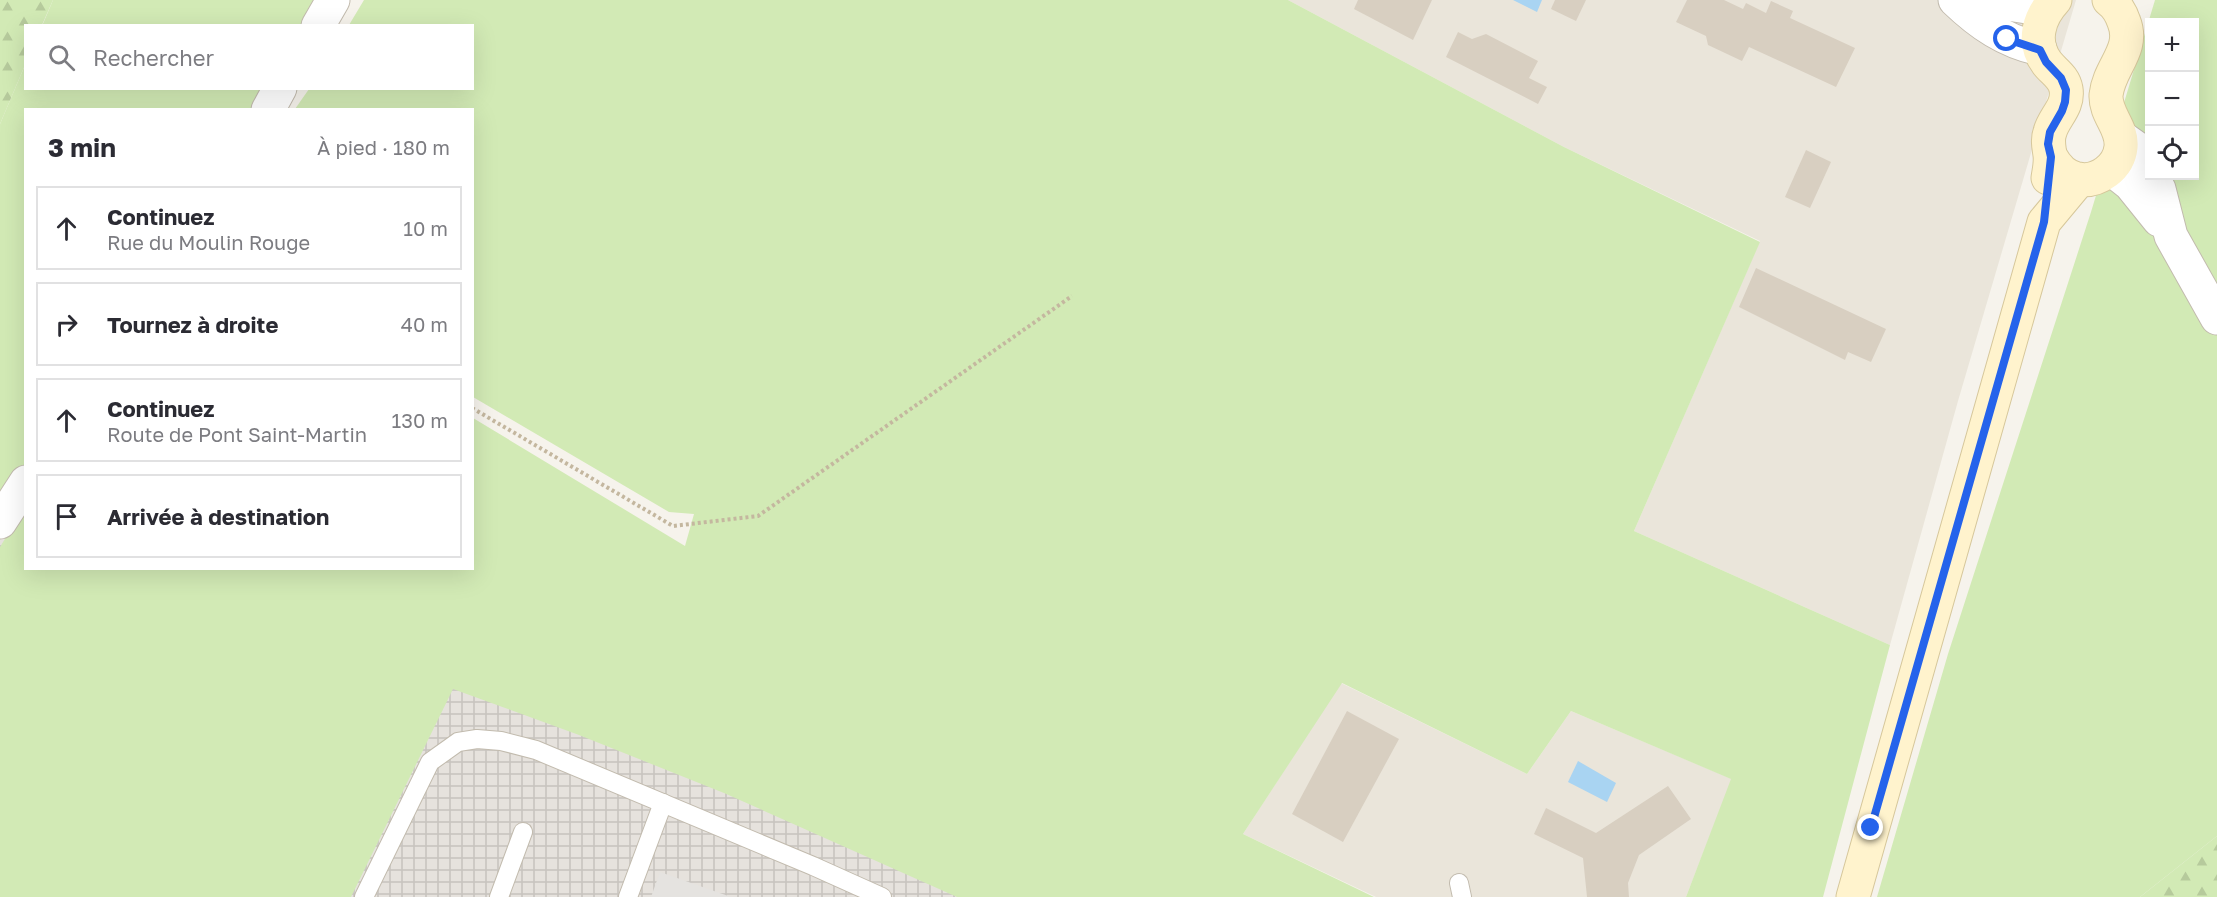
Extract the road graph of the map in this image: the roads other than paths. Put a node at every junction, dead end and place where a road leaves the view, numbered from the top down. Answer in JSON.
{"nodes":[{"id":1,"x":333,"y":0,"type":"edge"},
{"id":2,"x":1955,"y":0,"type":"edge"},
{"id":3,"x":1982,"y":0,"type":"edge"},
{"id":4,"x":2051,"y":5,"type":"edge"},
{"id":5,"x":2117,"y":5,"type":"edge"},
{"id":6,"x":319,"y":24,"type":"edge"},
{"id":7,"x":2040,"y":50,"type":"junction"},
{"id":8,"x":279,"y":90,"type":"edge"},
{"id":9,"x":269,"y":108,"type":"edge"},
{"id":10,"x":2121,"y":137,"type":"junction"},
{"id":11,"x":2051,"y":157,"type":"junction"},
{"id":12,"x":2145,"y":162,"type":"edge"},
{"id":13,"x":2111,"y":169,"type":"junction"},
{"id":14,"x":2079,"y":180,"type":"junction"},
{"id":15,"x":2154,"y":180,"type":"edge"},
{"id":16,"x":2044,"y":222,"type":"junction"},
{"id":17,"x":2171,"y":236,"type":"junction"},
{"id":18,"x":2217,"y":318,"type":"edge"},
{"id":19,"x":24,"y":485,"type":"edge"},
{"id":20,"x":0,"y":522,"type":"edge"},
{"id":21,"x":663,"y":803,"type":"junction"},
{"id":22,"x":523,"y":832,"type":"dead end"},
{"id":23,"x":364,"y":897,"type":"edge"},
{"id":24,"x":499,"y":897,"type":"edge"},
{"id":25,"x":628,"y":897,"type":"edge"},
{"id":26,"x":882,"y":897,"type":"edge"},
{"id":27,"x":1853,"y":897,"type":"edge"}],
"edges":[{"from":1,"to":6,"type":"street"},
{"from":2,"to":7,"type":"street"},
{"from":3,"to":4,"type":"street"},
{"from":4,"to":7,"type":"main road"},
{"from":5,"to":10,"type":"main road"},
{"from":7,"to":11,"type":"main road"},
{"from":8,"to":9,"type":"street"},
{"from":10,"to":12,"type":"street"},
{"from":10,"to":13,"type":"main road"},
{"from":11,"to":14,"type":"main road"},
{"from":11,"to":16,"type":"main road"},
{"from":13,"to":14,"type":"main road"},
{"from":13,"to":17,"type":"street"},
{"from":14,"to":16,"type":"main road"},
{"from":15,"to":17,"type":"street"},
{"from":16,"to":27,"type":"main road"},
{"from":17,"to":18,"type":"street"},
{"from":19,"to":20,"type":"street"},
{"from":21,"to":23,"type":"lane"},
{"from":21,"to":25,"type":"lane"},
{"from":21,"to":26,"type":"lane"},
{"from":22,"to":24,"type":"lane"}]}
